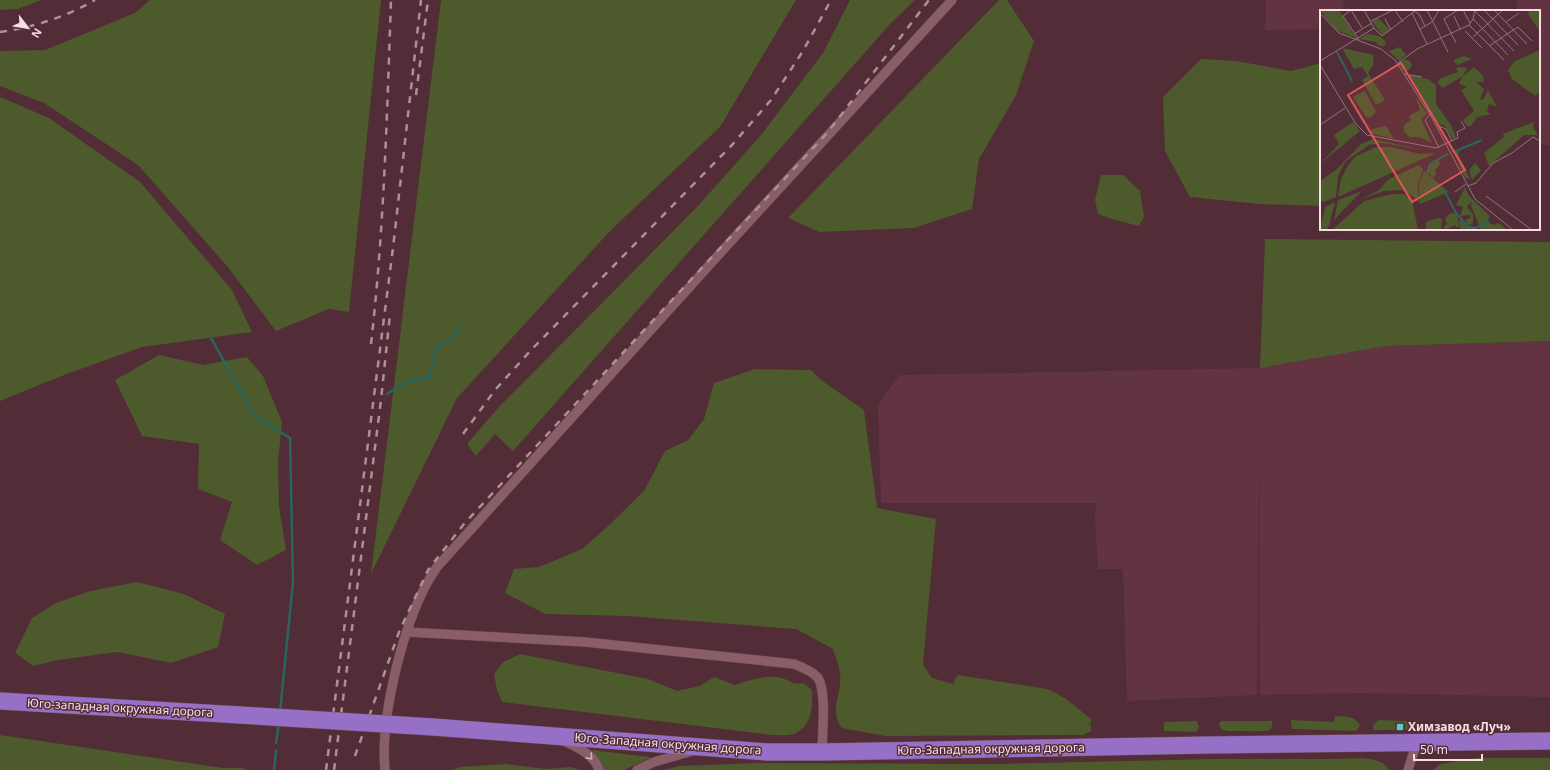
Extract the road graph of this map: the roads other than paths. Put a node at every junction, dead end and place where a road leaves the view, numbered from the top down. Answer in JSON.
{"nodes":[{"id":1,"x":952,"y":0,"type":"edge"},
{"id":2,"x":406,"y":632,"type":"junction"},
{"id":3,"x":0,"y":701,"type":"edge"},
{"id":4,"x":433,"y":727,"type":"joint"},
{"id":5,"x":552,"y":735,"type":"junction"},
{"id":6,"x":1550,"y":741,"type":"edge"},
{"id":7,"x":1417,"y":742,"type":"junction"},
{"id":8,"x":704,"y":748,"type":"junction"},
{"id":9,"x":822,"y":752,"type":"junction"},
{"id":10,"x":386,"y":770,"type":"edge"},
{"id":11,"x":598,"y":770,"type":"edge"},
{"id":12,"x":637,"y":770,"type":"edge"},
{"id":13,"x":1408,"y":770,"type":"edge"}],
"edges":[{"from":1,"to":2,"type":"street"},
{"from":2,"to":9,"type":"street"},
{"from":2,"to":10,"type":"street"},
{"from":3,"to":4,"type":"highway","name":"Юго-западная окружная дорога","bridge":true},
{"from":4,"to":5,"type":"highway","name":"Юго-Западная окружная дорога"},
{"from":5,"to":8,"type":"highway","name":"Юго-Западная окружная дорога"},
{"from":5,"to":11,"type":"street","one_way":true},
{"from":6,"to":7,"type":"highway","name":"Юго-Западная окружная дорога"},
{"from":7,"to":9,"type":"highway","name":"Юго-Западная окружная дорога"},
{"from":7,"to":13,"type":"street"},
{"from":8,"to":9,"type":"highway","name":"Юго-Западная окружная дорога"},
{"from":8,"to":12,"type":"street"}]}
